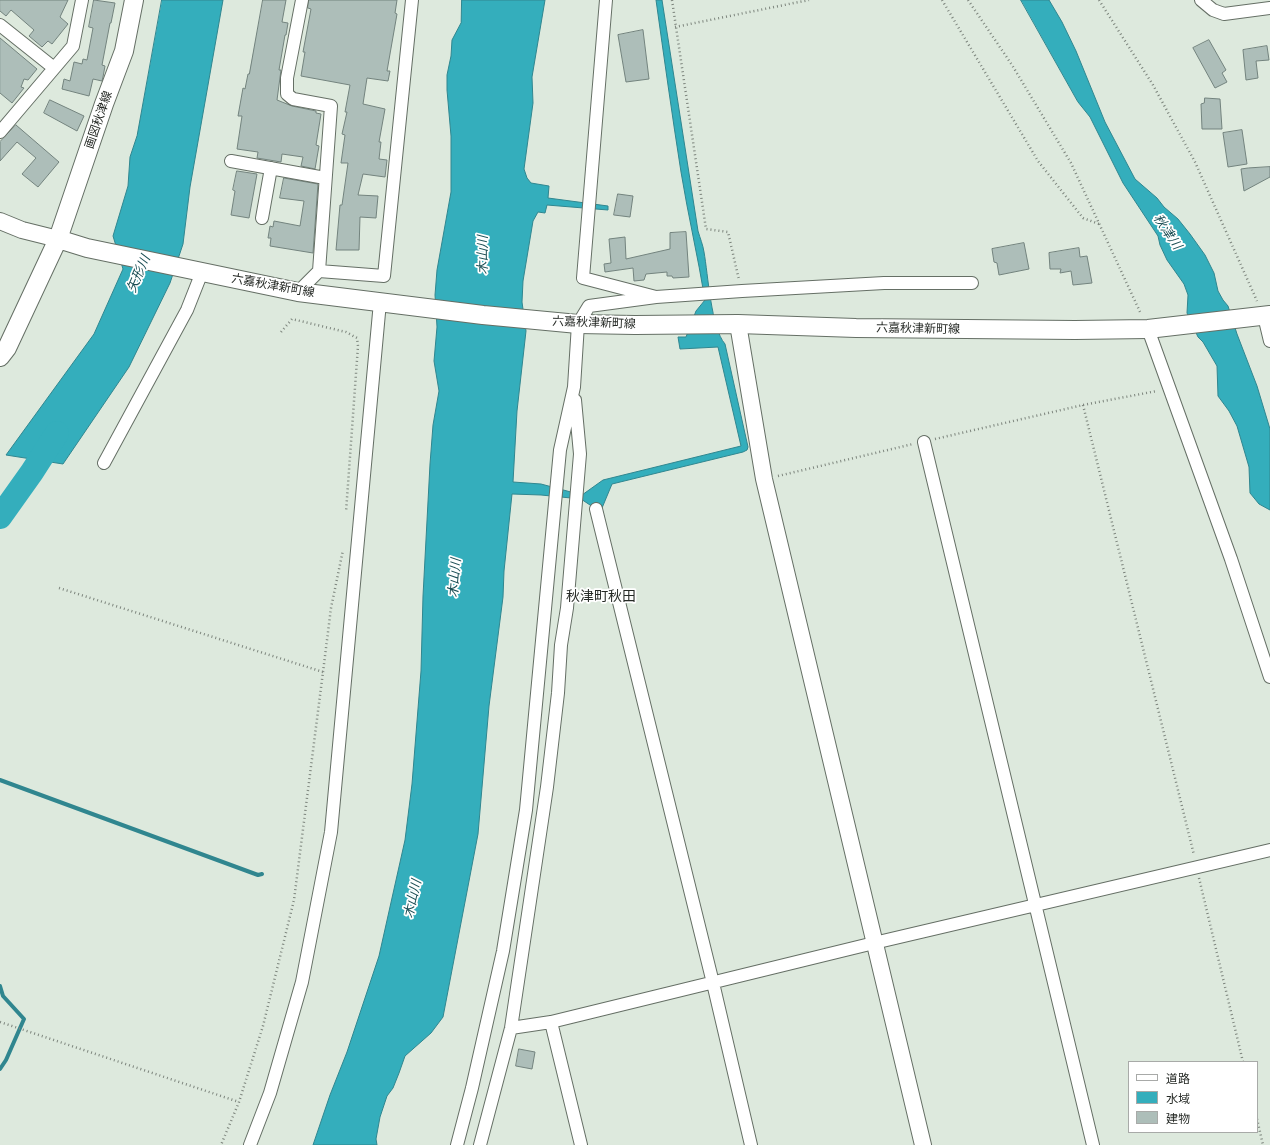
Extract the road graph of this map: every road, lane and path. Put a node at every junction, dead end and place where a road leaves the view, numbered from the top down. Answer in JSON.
{"nodes":[{"id":1,"x":82,"y":0,"type":"edge"},
{"id":2,"x":134,"y":0,"type":"edge"},
{"id":3,"x":302,"y":0,"type":"edge"},
{"id":4,"x":412,"y":0,"type":"edge"},
{"id":5,"x":606,"y":0,"type":"edge"},
{"id":6,"x":672,"y":0,"type":"edge"},
{"id":7,"x":809,"y":0,"type":"edge"},
{"id":8,"x":942,"y":0,"type":"edge"},
{"id":9,"x":968,"y":0,"type":"edge"},
{"id":10,"x":1099,"y":0,"type":"edge"},
{"id":11,"x":1201,"y":0,"type":"edge"},
{"id":12,"x":1255,"y":5,"type":"edge"},
{"id":13,"x":1270,"y":9,"type":"edge"},
{"id":14,"x":0,"y":25,"type":"edge"},
{"id":15,"x":675,"y":28,"type":"junction"},
{"id":16,"x":54,"y":68,"type":"junction"},
{"id":17,"x":3,"y":124,"type":"edge"},
{"id":18,"x":231,"y":161,"type":"dead end"},
{"id":19,"x":271,"y":168,"type":"junction"},
{"id":20,"x":325,"y":178,"type":"junction"},
{"id":21,"x":262,"y":218,"type":"dead end"},
{"id":22,"x":0,"y":221,"type":"edge"},
{"id":23,"x":1099,"y":224,"type":"junction"},
{"id":24,"x":58,"y":239,"type":"junction"},
{"id":25,"x":319,"y":271,"type":"junction"},
{"id":26,"x":202,"y":272,"type":"junction"},
{"id":27,"x":972,"y":283,"type":"dead end"},
{"id":28,"x":742,"y":291,"type":"junction"},
{"id":29,"x":298,"y":292,"type":"junction"},
{"id":30,"x":656,"y":298,"type":"junction"},
{"id":31,"x":380,"y":302,"type":"junction"},
{"id":32,"x":1267,"y":316,"type":"edge"},
{"id":33,"x":578,"y":324,"type":"junction"},
{"id":34,"x":738,"y":324,"type":"junction"},
{"id":35,"x":1148,"y":328,"type":"junction"},
{"id":36,"x":281,"y":332,"type":"dead end"},
{"id":37,"x":1270,"y":341,"type":"edge"},
{"id":38,"x":0,"y":358,"type":"edge"},
{"id":39,"x":574,"y":387,"type":"junction"},
{"id":40,"x":1170,"y":388,"type":"junction"},
{"id":41,"x":1083,"y":405,"type":"junction"},
{"id":42,"x":924,"y":442,"type":"junction"},
{"id":43,"x":104,"y":463,"type":"dead end"},
{"id":44,"x":764,"y":479,"type":"junction"},
{"id":45,"x":596,"y":509,"type":"dead end"},
{"id":46,"x":346,"y":515,"type":"dead end"},
{"id":47,"x":344,"y":545,"type":"dead end"},
{"id":48,"x":58,"y":588,"type":"dead end"},
{"id":49,"x":323,"y":672,"type":"junction"},
{"id":50,"x":1270,"y":677,"type":"edge"},
{"id":51,"x":1270,"y":850,"type":"edge"},
{"id":52,"x":1197,"y":867,"type":"junction"},
{"id":53,"x":1036,"y":905,"type":"junction"},
{"id":54,"x":874,"y":943,"type":"junction"},
{"id":55,"x":713,"y":983,"type":"junction"},
{"id":56,"x":0,"y":1022,"type":"edge"},
{"id":57,"x":552,"y":1022,"type":"junction"},
{"id":58,"x":511,"y":1028,"type":"junction"},
{"id":59,"x":1243,"y":1061,"type":"edge"},
{"id":60,"x":239,"y":1102,"type":"junction"},
{"id":61,"x":1258,"y":1123,"type":"edge"},
{"id":62,"x":221,"y":1145,"type":"edge"},
{"id":63,"x":250,"y":1145,"type":"edge"},
{"id":64,"x":457,"y":1145,"type":"edge"},
{"id":65,"x":480,"y":1145,"type":"edge"},
{"id":66,"x":581,"y":1145,"type":"edge"},
{"id":67,"x":751,"y":1145,"type":"edge"},
{"id":68,"x":923,"y":1145,"type":"edge"},
{"id":69,"x":1093,"y":1145,"type":"edge"},
{"id":70,"x":1263,"y":1145,"type":"edge"}],
"edges":[{"from":1,"to":16,"type":"street"},
{"from":2,"to":24,"type":"main road","name":"画図秋津線"},
{"from":3,"to":20,"type":"street"},
{"from":4,"to":25,"type":"street"},
{"from":5,"to":30,"type":"street"},
{"from":6,"to":15,"type":"path"},
{"from":7,"to":15,"type":"path"},
{"from":8,"to":23,"type":"path"},
{"from":9,"to":23,"type":"path"},
{"from":10,"to":32,"type":"path"},
{"from":11,"to":12,"type":"street"},
{"from":12,"to":13,"type":"street"},
{"from":14,"to":16,"type":"street"},
{"from":15,"to":28,"type":"path"},
{"from":16,"to":17,"type":"street"},
{"from":18,"to":19,"type":"street"},
{"from":19,"to":20,"type":"street"},
{"from":19,"to":21,"type":"street"},
{"from":20,"to":25,"type":"street"},
{"from":22,"to":24,"type":"street"},
{"from":23,"to":35,"type":"path"},
{"from":24,"to":26,"type":"main road","name":"六嘉秋津新町線"},
{"from":24,"to":38,"type":"main road"},
{"from":25,"to":29,"type":"street"},
{"from":26,"to":29,"type":"main road","name":"六嘉秋津新町線"},
{"from":26,"to":43,"type":"street"},
{"from":27,"to":28,"type":"street"},
{"from":28,"to":30,"type":"street"},
{"from":29,"to":31,"type":"main road","name":"六嘉秋津新町線"},
{"from":30,"to":33,"type":"street"},
{"from":31,"to":33,"type":"main road","name":"六嘉秋津新町線"},
{"from":31,"to":63,"type":"street"},
{"from":32,"to":35,"type":"main road","name":"六嘉秋津新町線"},
{"from":32,"to":37,"type":"street"},
{"from":33,"to":34,"type":"main road","name":"六嘉秋津新町線"},
{"from":33,"to":39,"type":"street"},
{"from":34,"to":35,"type":"main road","name":"六嘉秋津新町線"},
{"from":34,"to":44,"type":"street"},
{"from":35,"to":40,"type":"street"},
{"from":36,"to":46,"type":"path"},
{"from":39,"to":58,"type":"street"},
{"from":39,"to":64,"type":"street"},
{"from":40,"to":41,"type":"path"},
{"from":40,"to":50,"type":"street"},
{"from":41,"to":42,"type":"path"},
{"from":41,"to":52,"type":"path"},
{"from":42,"to":44,"type":"path"},
{"from":42,"to":53,"type":"street"},
{"from":44,"to":54,"type":"street"},
{"from":45,"to":55,"type":"street"},
{"from":47,"to":49,"type":"path"},
{"from":48,"to":49,"type":"path"},
{"from":49,"to":60,"type":"path"},
{"from":51,"to":52,"type":"street"},
{"from":52,"to":53,"type":"street"},
{"from":52,"to":59,"type":"path"},
{"from":53,"to":54,"type":"street"},
{"from":53,"to":69,"type":"street"},
{"from":54,"to":55,"type":"street"},
{"from":54,"to":68,"type":"street"},
{"from":55,"to":57,"type":"street"},
{"from":55,"to":67,"type":"street"},
{"from":56,"to":60,"type":"path"},
{"from":57,"to":58,"type":"street"},
{"from":57,"to":66,"type":"street"},
{"from":58,"to":65,"type":"street"},
{"from":60,"to":62,"type":"path"},
{"from":61,"to":70,"type":"path"}]}
